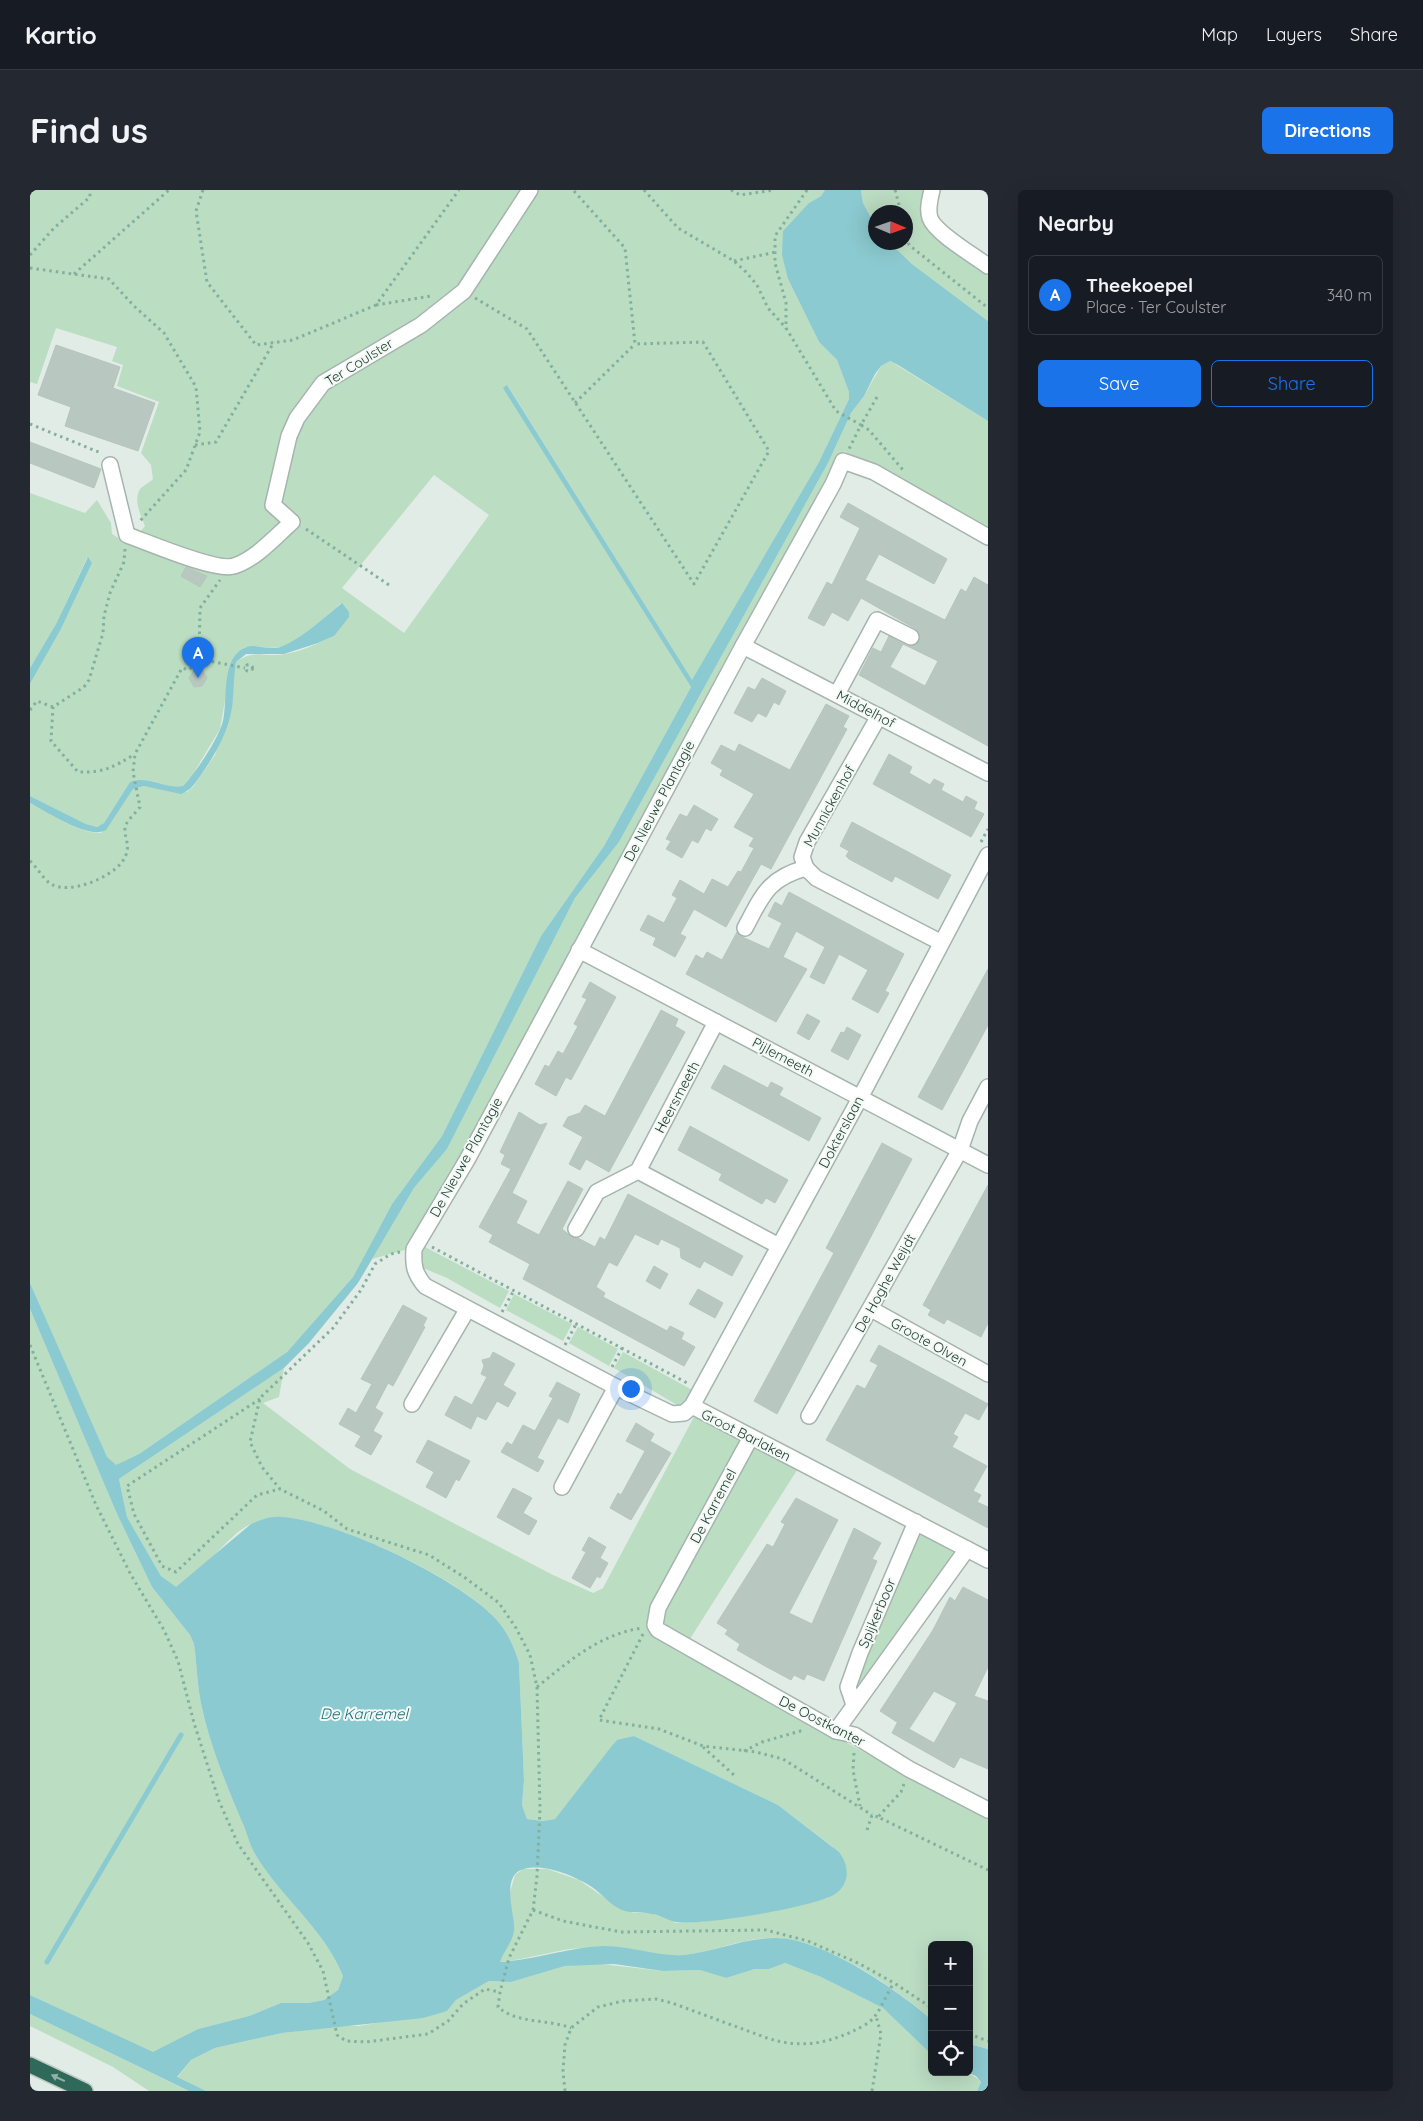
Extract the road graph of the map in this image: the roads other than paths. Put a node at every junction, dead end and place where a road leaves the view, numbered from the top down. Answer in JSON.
{"nodes":[{"id":1,"x":530,"y":190,"type":"edge"},
{"id":2,"x":932,"y":190,"type":"edge"},
{"id":3,"x":988,"y":266,"type":"edge"},
{"id":4,"x":110,"y":465,"type":"road end"},
{"id":5,"x":988,"y":537,"type":"edge"},
{"id":6,"x":911,"y":637,"type":"dead end"},
{"id":7,"x":743,"y":646,"type":"junction"},
{"id":8,"x":836,"y":694,"type":"junction"},
{"id":9,"x":879,"y":716,"type":"junction"},
{"id":10,"x":988,"y":773,"type":"edge"},
{"id":11,"x":988,"y":855,"type":"edge"},
{"id":12,"x":806,"y":868,"type":"junction"},
{"id":13,"x":745,"y":928,"type":"dead end"},
{"id":14,"x":940,"y":942,"type":"junction"},
{"id":15,"x":579,"y":950,"type":"junction"},
{"id":16,"x":716,"y":1022,"type":"junction"},
{"id":17,"x":988,"y":1087,"type":"edge"},
{"id":18,"x":860,"y":1098,"type":"junction"},
{"id":19,"x":960,"y":1150,"type":"junction"},
{"id":20,"x":988,"y":1165,"type":"edge"},
{"id":21,"x":638,"y":1171,"type":"junction"},
{"id":22,"x":576,"y":1229,"type":"dead end"},
{"id":23,"x":779,"y":1246,"type":"junction"},
{"id":24,"x":425,"y":1286,"type":"joint"},
{"id":25,"x":871,"y":1309,"type":"junction"},
{"id":26,"x":467,"y":1310,"type":"junction"},
{"id":27,"x":988,"y":1374,"type":"edge"},
{"id":28,"x":611,"y":1384,"type":"junction"},
{"id":29,"x":412,"y":1404,"type":"dead end"},
{"id":30,"x":692,"y":1406,"type":"junction"},
{"id":31,"x":809,"y":1416,"type":"dead end"},
{"id":32,"x":750,"y":1437,"type":"junction"},
{"id":33,"x":562,"y":1487,"type":"dead end"},
{"id":34,"x":916,"y":1522,"type":"junction"},
{"id":35,"x":967,"y":1549,"type":"junction"},
{"id":36,"x":988,"y":1560,"type":"edge"},
{"id":37,"x":658,"y":1630,"type":"joint"},
{"id":38,"x":854,"y":1705,"type":"junction"},
{"id":39,"x":836,"y":1731,"type":"junction"},
{"id":40,"x":988,"y":1810,"type":"edge"},
{"id":41,"x":30,"y":2065,"type":"edge"},
{"id":42,"x":85,"y":2091,"type":"edge"}],
"edges":[{"from":1,"to":4,"type":"street","name":"Ter Coulster"},
{"from":2,"to":3,"type":"street"},
{"from":5,"to":7,"type":"street","name":"De Nieuwe Plantagie"},
{"from":6,"to":8,"type":"street"},
{"from":7,"to":8,"type":"street","name":"Middelhof"},
{"from":7,"to":15,"type":"street","name":"De Nieuwe Plantagie"},
{"from":8,"to":9,"type":"street","name":"Middelhof"},
{"from":9,"to":10,"type":"street","name":"Middelhof"},
{"from":9,"to":12,"type":"street","name":"Munnickenhof"},
{"from":11,"to":14,"type":"street","name":"Dokterslaan"},
{"from":12,"to":13,"type":"street"},
{"from":12,"to":14,"type":"street","name":"Munnickenhof"},
{"from":14,"to":18,"type":"street","name":"Dokterslaan"},
{"from":15,"to":16,"type":"street","name":"Pijlemeeth"},
{"from":15,"to":24,"type":"street","name":"De Nieuwe Plantagie"},
{"from":16,"to":18,"type":"street","name":"Pijlemeeth"},
{"from":16,"to":21,"type":"street","name":"Heersmeeth"},
{"from":17,"to":19,"type":"street","name":"De Hoghe Weijdt"},
{"from":18,"to":19,"type":"street","name":"Pijlemeeth"},
{"from":18,"to":23,"type":"street","name":"Dokterslaan"},
{"from":19,"to":20,"type":"street","name":"Pijlemeeth"},
{"from":19,"to":25,"type":"street","name":"De Hoghe Weijdt"},
{"from":21,"to":22,"type":"street"},
{"from":21,"to":23,"type":"street"},
{"from":23,"to":30,"type":"street","name":"Dokterslaan"},
{"from":24,"to":26,"type":"street","name":"Groot Barlaken"},
{"from":25,"to":27,"type":"street","name":"Groote Olven"},
{"from":25,"to":31,"type":"street","name":"De Hoghe Weijdt"},
{"from":26,"to":28,"type":"street","name":"Groot Barlaken"},
{"from":26,"to":29,"type":"street"},
{"from":28,"to":30,"type":"street","name":"Groot Barlaken"},
{"from":28,"to":33,"type":"street"},
{"from":30,"to":32,"type":"street","name":"Groot Barlaken"},
{"from":32,"to":34,"type":"street","name":"Groot Barlaken"},
{"from":32,"to":37,"type":"street","name":"De Karremel"},
{"from":34,"to":35,"type":"street","name":"Groot Barlaken"},
{"from":34,"to":38,"type":"street","name":"Spijkerboor"},
{"from":35,"to":36,"type":"street","name":"Groot Barlaken"},
{"from":35,"to":38,"type":"street","name":"Spijkerboor"},
{"from":37,"to":39,"type":"street","name":"De Oostkanter"},
{"from":38,"to":39,"type":"street","name":"Spijkerboor"},
{"from":39,"to":40,"type":"street","name":"De Oostkanter"},
{"from":42,"to":41,"type":"highway","one_way":true}]}
